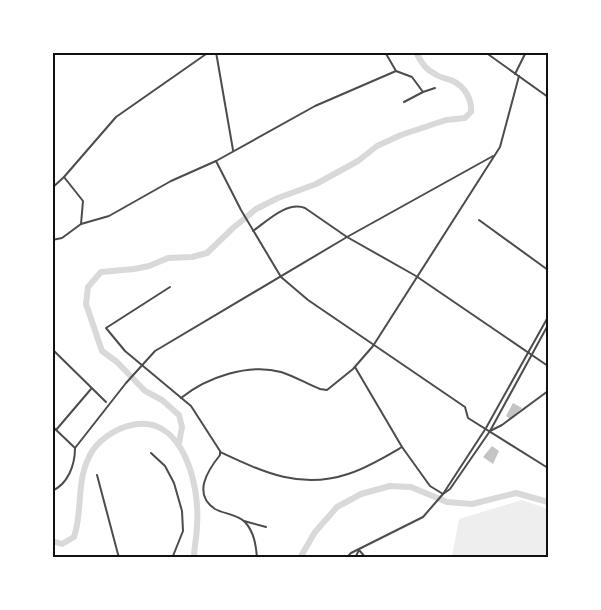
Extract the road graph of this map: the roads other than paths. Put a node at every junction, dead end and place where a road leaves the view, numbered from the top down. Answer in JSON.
{"nodes":[{"id":1,"x":209,"y":52,"type":"edge"},
{"id":2,"x":216,"y":52,"type":"edge"},
{"id":3,"x":385,"y":52,"type":"edge"},
{"id":4,"x":485,"y":52,"type":"edge"},
{"id":5,"x":526,"y":52,"type":"edge"},
{"id":6,"x":396,"y":71,"type":"junction"},
{"id":7,"x":516,"y":72,"type":"junction"},
{"id":8,"x":519,"y":76,"type":"junction"},
{"id":9,"x":435,"y":88,"type":"dead end"},
{"id":10,"x":423,"y":92,"type":"junction"},
{"id":11,"x":549,"y":98,"type":"edge"},
{"id":12,"x":404,"y":102,"type":"dead end"},
{"id":13,"x":233,"y":150,"type":"junction"},
{"id":14,"x":495,"y":155,"type":"junction"},
{"id":15,"x":216,"y":161,"type":"junction"},
{"id":16,"x":64,"y":177,"type":"junction"},
{"id":17,"x":52,"y":188,"type":"edge"},
{"id":18,"x":479,"y":220,"type":"dead end"},
{"id":19,"x":81,"y":224,"type":"junction"},
{"id":20,"x":253,"y":231,"type":"junction"},
{"id":21,"x":347,"y":237,"type":"junction"},
{"id":22,"x":52,"y":240,"type":"edge"},
{"id":23,"x":549,"y":270,"type":"edge"},
{"id":24,"x":416,"y":276,"type":"junction"},
{"id":25,"x":281,"y":277,"type":"junction"},
{"id":26,"x":170,"y":287,"type":"dead end"},
{"id":27,"x":549,"y":317,"type":"edge"},
{"id":28,"x":549,"y":325,"type":"edge"},
{"id":29,"x":373,"y":346,"type":"junction"},
{"id":30,"x":53,"y":348,"type":"edge"},
{"id":31,"x":529,"y":354,"type":"junction"},
{"id":32,"x":142,"y":365,"type":"junction"},
{"id":33,"x":549,"y":366,"type":"edge"},
{"id":34,"x":355,"y":367,"type":"junction"},
{"id":35,"x":92,"y":388,"type":"junction"},
{"id":36,"x":549,"y":391,"type":"edge"},
{"id":37,"x":181,"y":398,"type":"junction"},
{"id":38,"x":106,"y":402,"type":"dead end"},
{"id":39,"x":52,"y":426,"type":"edge"},
{"id":40,"x":486,"y":428,"type":"junction"},
{"id":41,"x":56,"y":430,"type":"junction"},
{"id":42,"x":490,"y":431,"type":"junction"},
{"id":43,"x":402,"y":447,"type":"junction"},
{"id":44,"x":75,"y":448,"type":"junction"},
{"id":45,"x":220,"y":452,"type":"junction"},
{"id":46,"x":151,"y":453,"type":"dead end"},
{"id":47,"x":549,"y":468,"type":"edge"},
{"id":48,"x":97,"y":476,"type":"dead end"},
{"id":49,"x":52,"y":491,"type":"edge"},
{"id":50,"x":443,"y":494,"type":"junction"},
{"id":51,"x":244,"y":521,"type":"junction"},
{"id":52,"x":266,"y":527,"type":"dead end"},
{"id":53,"x":359,"y":550,"type":"junction"},
{"id":54,"x":119,"y":558,"type":"edge"},
{"id":55,"x":171,"y":558,"type":"edge"},
{"id":56,"x":257,"y":558,"type":"edge"},
{"id":57,"x":346,"y":558,"type":"edge"},
{"id":58,"x":355,"y":558,"type":"edge"},
{"id":59,"x":366,"y":558,"type":"edge"}],
"edges":[{"from":1,"to":16,"type":"street"},
{"from":2,"to":13,"type":"street"},
{"from":3,"to":6,"type":"street"},
{"from":4,"to":7,"type":"street"},
{"from":5,"to":7,"type":"street"},
{"from":6,"to":10,"type":"street"},
{"from":6,"to":13,"type":"street"},
{"from":7,"to":8,"type":"street"},
{"from":8,"to":11,"type":"street"},
{"from":8,"to":14,"type":"street"},
{"from":9,"to":10,"type":"street"},
{"from":10,"to":12,"type":"street"},
{"from":13,"to":15,"type":"street"},
{"from":14,"to":21,"type":"street"},
{"from":14,"to":24,"type":"street"},
{"from":15,"to":19,"type":"street"},
{"from":15,"to":20,"type":"street"},
{"from":16,"to":17,"type":"street"},
{"from":16,"to":19,"type":"street"},
{"from":18,"to":23,"type":"street"},
{"from":19,"to":22,"type":"street"},
{"from":20,"to":21,"type":"street"},
{"from":20,"to":25,"type":"street"},
{"from":21,"to":24,"type":"street"},
{"from":21,"to":25,"type":"street"},
{"from":24,"to":29,"type":"street"},
{"from":24,"to":31,"type":"street"},
{"from":25,"to":29,"type":"street"},
{"from":25,"to":32,"type":"street"},
{"from":26,"to":32,"type":"street"},
{"from":27,"to":31,"type":"street"},
{"from":28,"to":31,"type":"street"},
{"from":29,"to":34,"type":"street"},
{"from":29,"to":40,"type":"street"},
{"from":30,"to":35,"type":"street"},
{"from":31,"to":33,"type":"street"},
{"from":31,"to":40,"type":"street"},
{"from":31,"to":42,"type":"street"},
{"from":32,"to":37,"type":"street"},
{"from":32,"to":44,"type":"street"},
{"from":34,"to":37,"type":"street"},
{"from":34,"to":43,"type":"street"},
{"from":35,"to":38,"type":"street"},
{"from":35,"to":41,"type":"street"},
{"from":36,"to":42,"type":"street"},
{"from":37,"to":45,"type":"street"},
{"from":39,"to":41,"type":"street"},
{"from":40,"to":42,"type":"street"},
{"from":40,"to":50,"type":"street"},
{"from":41,"to":44,"type":"street"},
{"from":42,"to":47,"type":"street"},
{"from":42,"to":50,"type":"street"},
{"from":43,"to":45,"type":"street"},
{"from":43,"to":50,"type":"street"},
{"from":44,"to":49,"type":"street"},
{"from":45,"to":51,"type":"street"},
{"from":46,"to":55,"type":"street"},
{"from":48,"to":54,"type":"street"},
{"from":50,"to":53,"type":"street"},
{"from":51,"to":52,"type":"street"},
{"from":51,"to":56,"type":"street"},
{"from":53,"to":57,"type":"street"},
{"from":53,"to":58,"type":"street"},
{"from":53,"to":59,"type":"street"}]}
